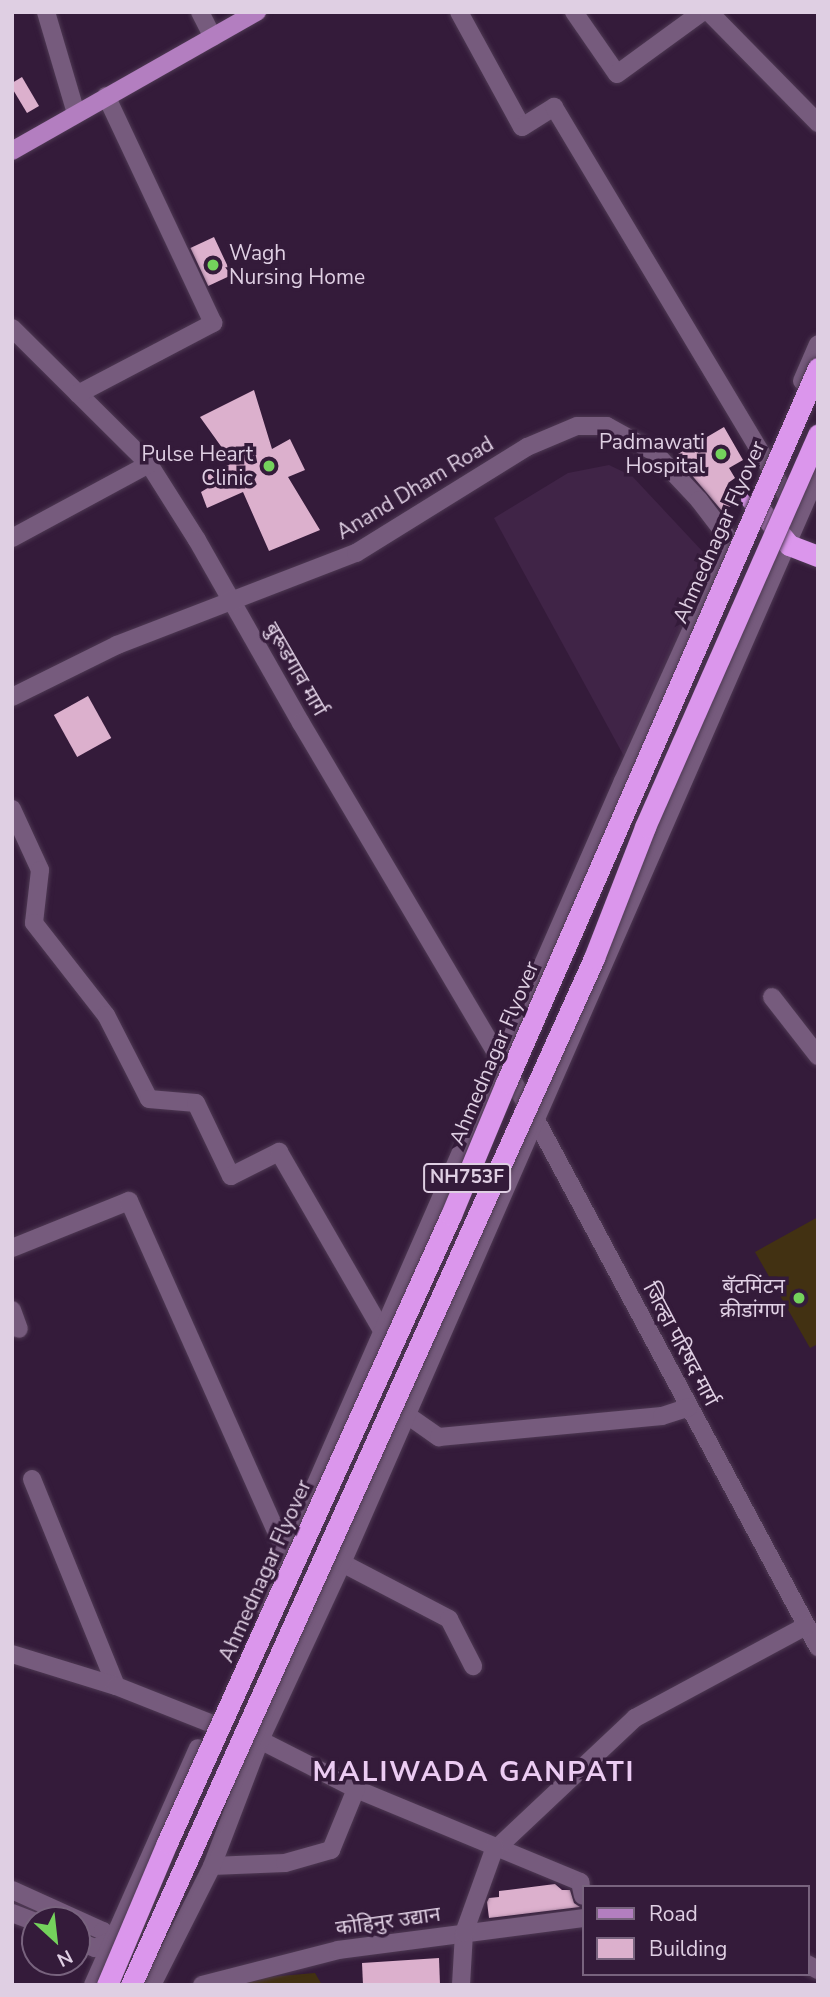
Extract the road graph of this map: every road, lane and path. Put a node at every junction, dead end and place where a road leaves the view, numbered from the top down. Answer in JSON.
{"nodes":[{"id":1,"x":46,"y":12,"type":"edge"},
{"id":2,"x":200,"y":12,"type":"edge"},
{"id":3,"x":257,"y":12,"type":"edge"},
{"id":4,"x":458,"y":12,"type":"edge"},
{"id":5,"x":574,"y":12,"type":"edge"},
{"id":6,"x":702,"y":12,"type":"edge"},
{"id":7,"x":709,"y":12,"type":"edge"},
{"id":8,"x":213,"y":37,"type":"junction"},
{"id":9,"x":106,"y":96,"type":"junction"},
{"id":10,"x":76,"y":113,"type":"junction"},
{"id":11,"x":818,"y":123,"type":"edge"},
{"id":12,"x":12,"y":150,"type":"edge"},
{"id":13,"x":12,"y":328,"type":"edge"},
{"id":14,"x":818,"y":344,"type":"edge"},
{"id":15,"x":818,"y":368,"type":"edge"},
{"id":16,"x":78,"y":394,"type":"junction"},
{"id":17,"x":818,"y":434,"type":"edge"},
{"id":18,"x":149,"y":464,"type":"junction"},
{"id":19,"x":766,"y":465,"type":"junction"},
{"id":20,"x":818,"y":473,"type":"edge"},
{"id":21,"x":751,"y":499,"type":"junction"},
{"id":22,"x":799,"y":517,"type":"junction"},
{"id":23,"x":15,"y":531,"type":"edge"},
{"id":24,"x":731,"y":542,"type":"junction"},
{"id":25,"x":789,"y":545,"type":"junction"},
{"id":26,"x":818,"y":556,"type":"edge"},
{"id":27,"x":231,"y":600,"type":"junction"},
{"id":28,"x":12,"y":697,"type":"edge"},
{"id":29,"x":12,"y":809,"type":"edge"},
{"id":30,"x":772,"y":997,"type":"dead end"},
{"id":31,"x":818,"y":1056,"type":"edge"},
{"id":32,"x":502,"y":1063,"type":"junction"},
{"id":33,"x":536,"y":1120,"type":"junction"},
{"id":34,"x":12,"y":1248,"type":"edge"},
{"id":35,"x":12,"y":1310,"type":"edge"},
{"id":36,"x":19,"y":1329,"type":"dead end"},
{"id":37,"x":383,"y":1332,"type":"junction"},
{"id":38,"x":689,"y":1407,"type":"junction"},
{"id":39,"x":407,"y":1415,"type":"junction"},
{"id":40,"x":32,"y":1479,"type":"dead end"},
{"id":41,"x":286,"y":1553,"type":"junction"},
{"id":42,"x":342,"y":1563,"type":"junction"},
{"id":43,"x":806,"y":1626,"type":"junction"},
{"id":44,"x":818,"y":1647,"type":"edge"},
{"id":45,"x":12,"y":1654,"type":"edge"},
{"id":46,"x":473,"y":1666,"type":"dead end"},
{"id":47,"x":116,"y":1686,"type":"junction"},
{"id":48,"x":210,"y":1723,"type":"junction"},
{"id":49,"x":260,"y":1741,"type":"junction"},
{"id":50,"x":356,"y":1789,"type":"junction"},
{"id":51,"x":496,"y":1847,"type":"junction"},
{"id":52,"x":212,"y":1866,"type":"junction"},
{"id":53,"x":12,"y":1890,"type":"edge"},
{"id":54,"x":582,"y":1891,"type":"edge"},
{"id":55,"x":582,"y":1918,"type":"edge"},
{"id":56,"x":464,"y":1933,"type":"junction"},
{"id":57,"x":111,"y":1941,"type":"junction"},
{"id":58,"x":91,"y":1946,"type":"edge"},
{"id":59,"x":163,"y":1963,"type":"junction"},
{"id":60,"x":101,"y":1983,"type":"edge"},
{"id":61,"x":131,"y":1985,"type":"edge"},
{"id":62,"x":152,"y":1985,"type":"edge"},
{"id":63,"x":202,"y":1985,"type":"edge"},
{"id":64,"x":461,"y":1985,"type":"edge"}],
"edges":[{"from":1,"to":10,"type":"street"},
{"from":2,"to":8,"type":"street"},
{"from":3,"to":8,"type":"main road"},
{"from":4,"to":19,"type":"street"},
{"from":5,"to":6,"type":"street"},
{"from":7,"to":11,"type":"street"},
{"from":8,"to":9,"type":"main road"},
{"from":9,"to":10,"type":"main road"},
{"from":9,"to":16,"type":"street"},
{"from":10,"to":12,"type":"main road"},
{"from":13,"to":16,"type":"street","name":"बुरूडगाव मार्ग"},
{"from":14,"to":19,"type":"street"},
{"from":15,"to":60,"type":"highway","name":"Ahmednagar Flyover","number":"NH753F","bridge":true},
{"from":16,"to":18,"type":"street","name":"बुरूडगाव मार्ग"},
{"from":17,"to":61,"type":"highway","number":"NH753F","bridge":true},
{"from":18,"to":23,"type":"street"},
{"from":18,"to":27,"type":"street","name":"बुरूडगाव मार्ग"},
{"from":19,"to":21,"type":"street"},
{"from":19,"to":22,"type":"street"},
{"from":20,"to":22,"type":"street"},
{"from":21,"to":24,"type":"street"},
{"from":21,"to":25,"type":"highway"},
{"from":22,"to":25,"type":"street"},
{"from":24,"to":27,"type":"street","name":"Anand Dham Road"},
{"from":24,"to":32,"type":"street"},
{"from":25,"to":26,"type":"highway"},
{"from":25,"to":33,"type":"street"},
{"from":27,"to":28,"type":"street","name":"Anand Dham Road"},
{"from":27,"to":32,"type":"street","name":"बुरूडगाव मार्ग"},
{"from":29,"to":37,"type":"street"},
{"from":30,"to":31,"type":"street"},
{"from":32,"to":33,"type":"street","name":"जिल्हा परिषद मार्ग"},
{"from":32,"to":37,"type":"street"},
{"from":33,"to":38,"type":"street","name":"जिल्हा परिषद मार्ग"},
{"from":33,"to":39,"type":"street"},
{"from":34,"to":41,"type":"street"},
{"from":35,"to":36,"type":"street"},
{"from":37,"to":41,"type":"street"},
{"from":38,"to":39,"type":"street"},
{"from":38,"to":43,"type":"street","name":"जिल्हा परिषद मार्ग"},
{"from":39,"to":42,"type":"street"},
{"from":40,"to":47,"type":"street"},
{"from":41,"to":48,"type":"street"},
{"from":42,"to":46,"type":"street"},
{"from":42,"to":49,"type":"street"},
{"from":43,"to":44,"type":"street","name":"जिल्हा परिषद मार्ग"},
{"from":43,"to":51,"type":"street"},
{"from":45,"to":47,"type":"street"},
{"from":47,"to":48,"type":"street"},
{"from":48,"to":57,"type":"street"},
{"from":49,"to":50,"type":"street"},
{"from":49,"to":52,"type":"street"},
{"from":50,"to":51,"type":"street"},
{"from":50,"to":52,"type":"street"},
{"from":51,"to":54,"type":"street"},
{"from":51,"to":56,"type":"street"},
{"from":52,"to":59,"type":"street"},
{"from":53,"to":57,"type":"street"},
{"from":55,"to":56,"type":"street","name":"कोहिनुर उद्यान"},
{"from":56,"to":63,"type":"street","name":"कोहिनुर उद्यान"},
{"from":56,"to":64,"type":"street"},
{"from":57,"to":58,"type":"street"},
{"from":57,"to":59,"type":"street"},
{"from":57,"to":60,"type":"street"},
{"from":59,"to":62,"type":"street"}]}
